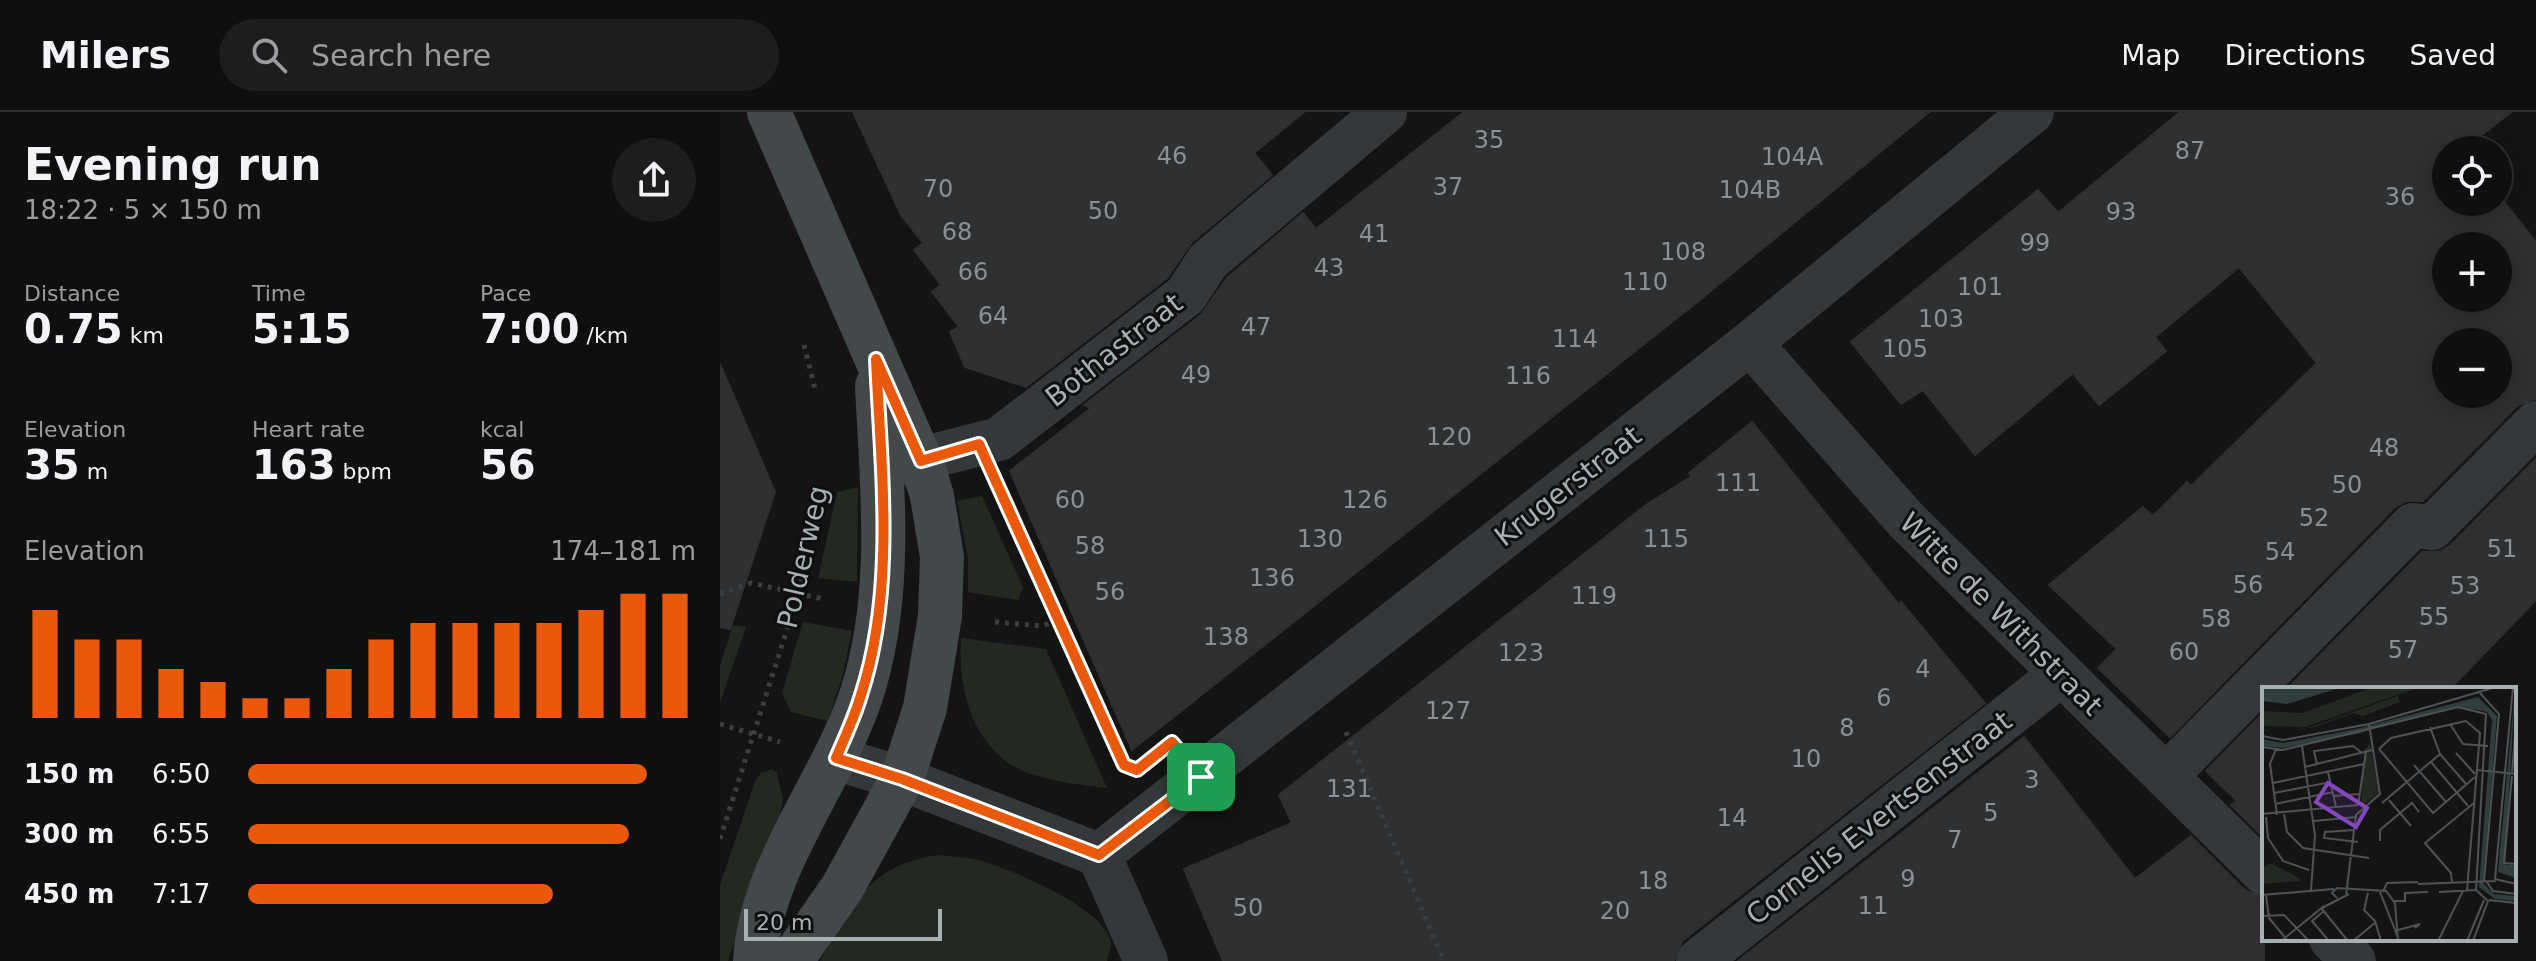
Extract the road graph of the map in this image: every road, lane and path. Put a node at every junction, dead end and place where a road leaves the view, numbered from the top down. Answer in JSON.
{"nodes":[{"id":1,"x":769,"y":112,"type":"edge"},
{"id":2,"x":1385,"y":112,"type":"edge"},
{"id":3,"x":2032,"y":112,"type":"edge"},
{"id":4,"x":802,"y":340,"type":"dead end"},
{"id":5,"x":1750,"y":343,"type":"junction"},
{"id":6,"x":818,"y":403,"type":"dead end"},
{"id":7,"x":2536,"y":423,"type":"edge"},
{"id":8,"x":979,"y":444,"type":"junction"},
{"id":9,"x":901,"y":465,"type":"junction"},
{"id":10,"x":823,"y":476,"type":"dead end"},
{"id":11,"x":720,"y":594,"type":"edge"},
{"id":12,"x":798,"y":595,"type":"junction"},
{"id":13,"x":879,"y":608,"type":"junction"},
{"id":14,"x":940,"y":616,"type":"junction"},
{"id":15,"x":1057,"y":620,"type":"junction"},
{"id":16,"x":2060,"y":675,"type":"junction"},
{"id":17,"x":1323,"y":679,"type":"junction"},
{"id":18,"x":720,"y":724,"type":"edge"},
{"id":19,"x":754,"y":735,"type":"junction"},
{"id":20,"x":836,"y":758,"type":"junction"},
{"id":21,"x":1137,"y":770,"type":"dead end"},
{"id":22,"x":2166,"y":776,"type":"junction"},
{"id":23,"x":902,"y":779,"type":"junction"},
{"id":24,"x":720,"y":839,"type":"edge"},
{"id":25,"x":1099,"y":855,"type":"junction"},
{"id":26,"x":2262,"y":871,"type":"edge"},
{"id":27,"x":2333,"y":941,"type":"edge"},
{"id":28,"x":755,"y":961,"type":"edge"},
{"id":29,"x":791,"y":961,"type":"edge"},
{"id":30,"x":1146,"y":961,"type":"edge"},
{"id":31,"x":1444,"y":961,"type":"edge"},
{"id":32,"x":1673,"y":961,"type":"edge"},
{"id":33,"x":1683,"y":961,"type":"edge"},
{"id":34,"x":1698,"y":961,"type":"edge"},
{"id":35,"x":2354,"y":961,"type":"edge"}],
"edges":[{"from":1,"to":9,"type":"main road"},
{"from":2,"to":8,"type":"street","name":"Bothastraat"},
{"from":3,"to":5,"type":"street","name":"Krugerstraat"},
{"from":4,"to":6,"type":"path"},
{"from":5,"to":16,"type":"street","name":"Witte de Withstraat"},
{"from":5,"to":17,"type":"street","name":"Krugerstraat"},
{"from":7,"to":22,"type":"street"},
{"from":8,"to":9,"type":"street","name":"Bothastraat"},
{"from":8,"to":15,"type":"path"},
{"from":9,"to":13,"type":"main road"},
{"from":9,"to":14,"type":"main road"},
{"from":10,"to":12,"type":"path","name":"Polderweg"},
{"from":11,"to":12,"type":"path"},
{"from":12,"to":13,"type":"path"},
{"from":12,"to":19,"type":"path","name":"Polderweg"},
{"from":13,"to":20,"type":"main road"},
{"from":14,"to":15,"type":"path"},
{"from":14,"to":23,"type":"main road"},
{"from":15,"to":21,"type":"path"},
{"from":16,"to":22,"type":"street","name":"Witte de Withstraat"},
{"from":16,"to":34,"type":"street","name":"Cornelis Evertsenstraat"},
{"from":17,"to":25,"type":"street","name":"Krugerstraat"},
{"from":17,"to":31,"type":"path"},
{"from":18,"to":19,"type":"path"},
{"from":19,"to":24,"type":"path","name":"Polderweg"},
{"from":20,"to":23,"type":"street"},
{"from":20,"to":28,"type":"main road"},
{"from":22,"to":26,"type":"street","name":"Witte de Withstraat"},
{"from":23,"to":25,"type":"street"},
{"from":23,"to":29,"type":"main road"},
{"from":25,"to":30,"type":"street"},
{"from":27,"to":35,"type":"street"},
{"from":32,"to":33,"type":"street"}]}
